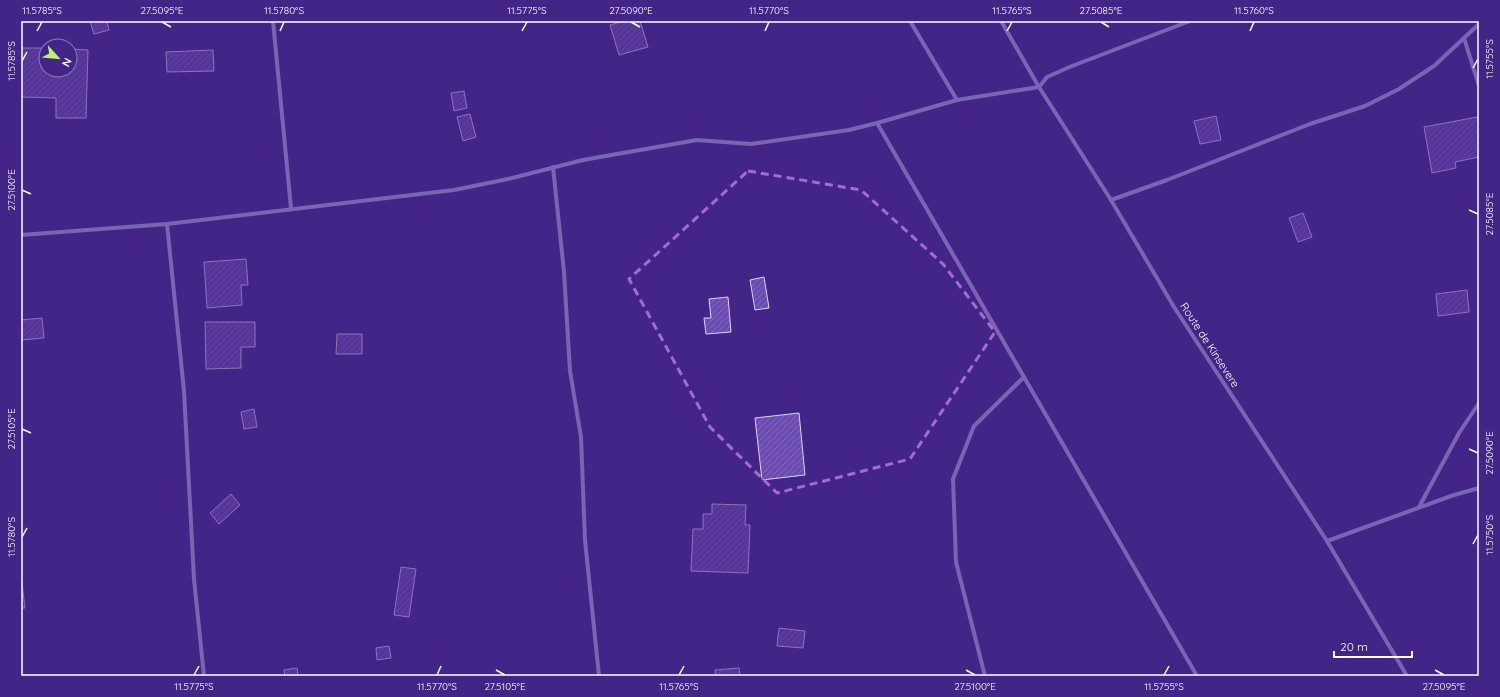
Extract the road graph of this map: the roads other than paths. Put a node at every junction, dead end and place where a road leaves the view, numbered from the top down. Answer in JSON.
{"nodes":[{"id":1,"x":273,"y":21,"type":"edge"},
{"id":2,"x":910,"y":21,"type":"edge"},
{"id":3,"x":1001,"y":21,"type":"edge"},
{"id":4,"x":1190,"y":21,"type":"edge"},
{"id":5,"x":1479,"y":24,"type":"edge"},
{"id":6,"x":1464,"y":38,"type":"junction"},
{"id":7,"x":1479,"y":86,"type":"edge"},
{"id":8,"x":1039,"y":87,"type":"junction"},
{"id":9,"x":957,"y":100,"type":"junction"},
{"id":10,"x":877,"y":123,"type":"junction"},
{"id":11,"x":553,"y":168,"type":"junction"},
{"id":12,"x":1111,"y":200,"type":"junction"},
{"id":13,"x":291,"y":208,"type":"junction"},
{"id":14,"x":167,"y":224,"type":"junction"},
{"id":15,"x":21,"y":235,"type":"edge"},
{"id":16,"x":1024,"y":377,"type":"junction"},
{"id":17,"x":1479,"y":403,"type":"edge"},
{"id":18,"x":1479,"y":488,"type":"edge"},
{"id":19,"x":1419,"y":508,"type":"junction"},
{"id":20,"x":1327,"y":541,"type":"junction"},
{"id":21,"x":204,"y":676,"type":"edge"},
{"id":22,"x":599,"y":676,"type":"edge"},
{"id":23,"x":985,"y":676,"type":"edge"},
{"id":24,"x":1197,"y":676,"type":"edge"},
{"id":25,"x":1407,"y":676,"type":"edge"}],
"edges":[{"from":1,"to":13,"type":"street"},
{"from":2,"to":9,"type":"street"},
{"from":3,"to":8,"type":"street","name":"Route de Kinsevere"},
{"from":4,"to":8,"type":"street"},
{"from":5,"to":6,"type":"street"},
{"from":6,"to":7,"type":"street"},
{"from":6,"to":12,"type":"street"},
{"from":8,"to":9,"type":"street"},
{"from":8,"to":12,"type":"street","name":"Route de Kinsevere"},
{"from":9,"to":10,"type":"street"},
{"from":10,"to":11,"type":"street"},
{"from":10,"to":16,"type":"street"},
{"from":11,"to":13,"type":"street"},
{"from":11,"to":22,"type":"street"},
{"from":12,"to":20,"type":"street","name":"Route de Kinsevere"},
{"from":13,"to":14,"type":"street"},
{"from":14,"to":15,"type":"street"},
{"from":14,"to":21,"type":"street"},
{"from":16,"to":23,"type":"street"},
{"from":16,"to":24,"type":"street"},
{"from":17,"to":19,"type":"street"},
{"from":18,"to":19,"type":"street"},
{"from":19,"to":20,"type":"street"},
{"from":20,"to":25,"type":"street","name":"Route de Kinsevere"}]}
